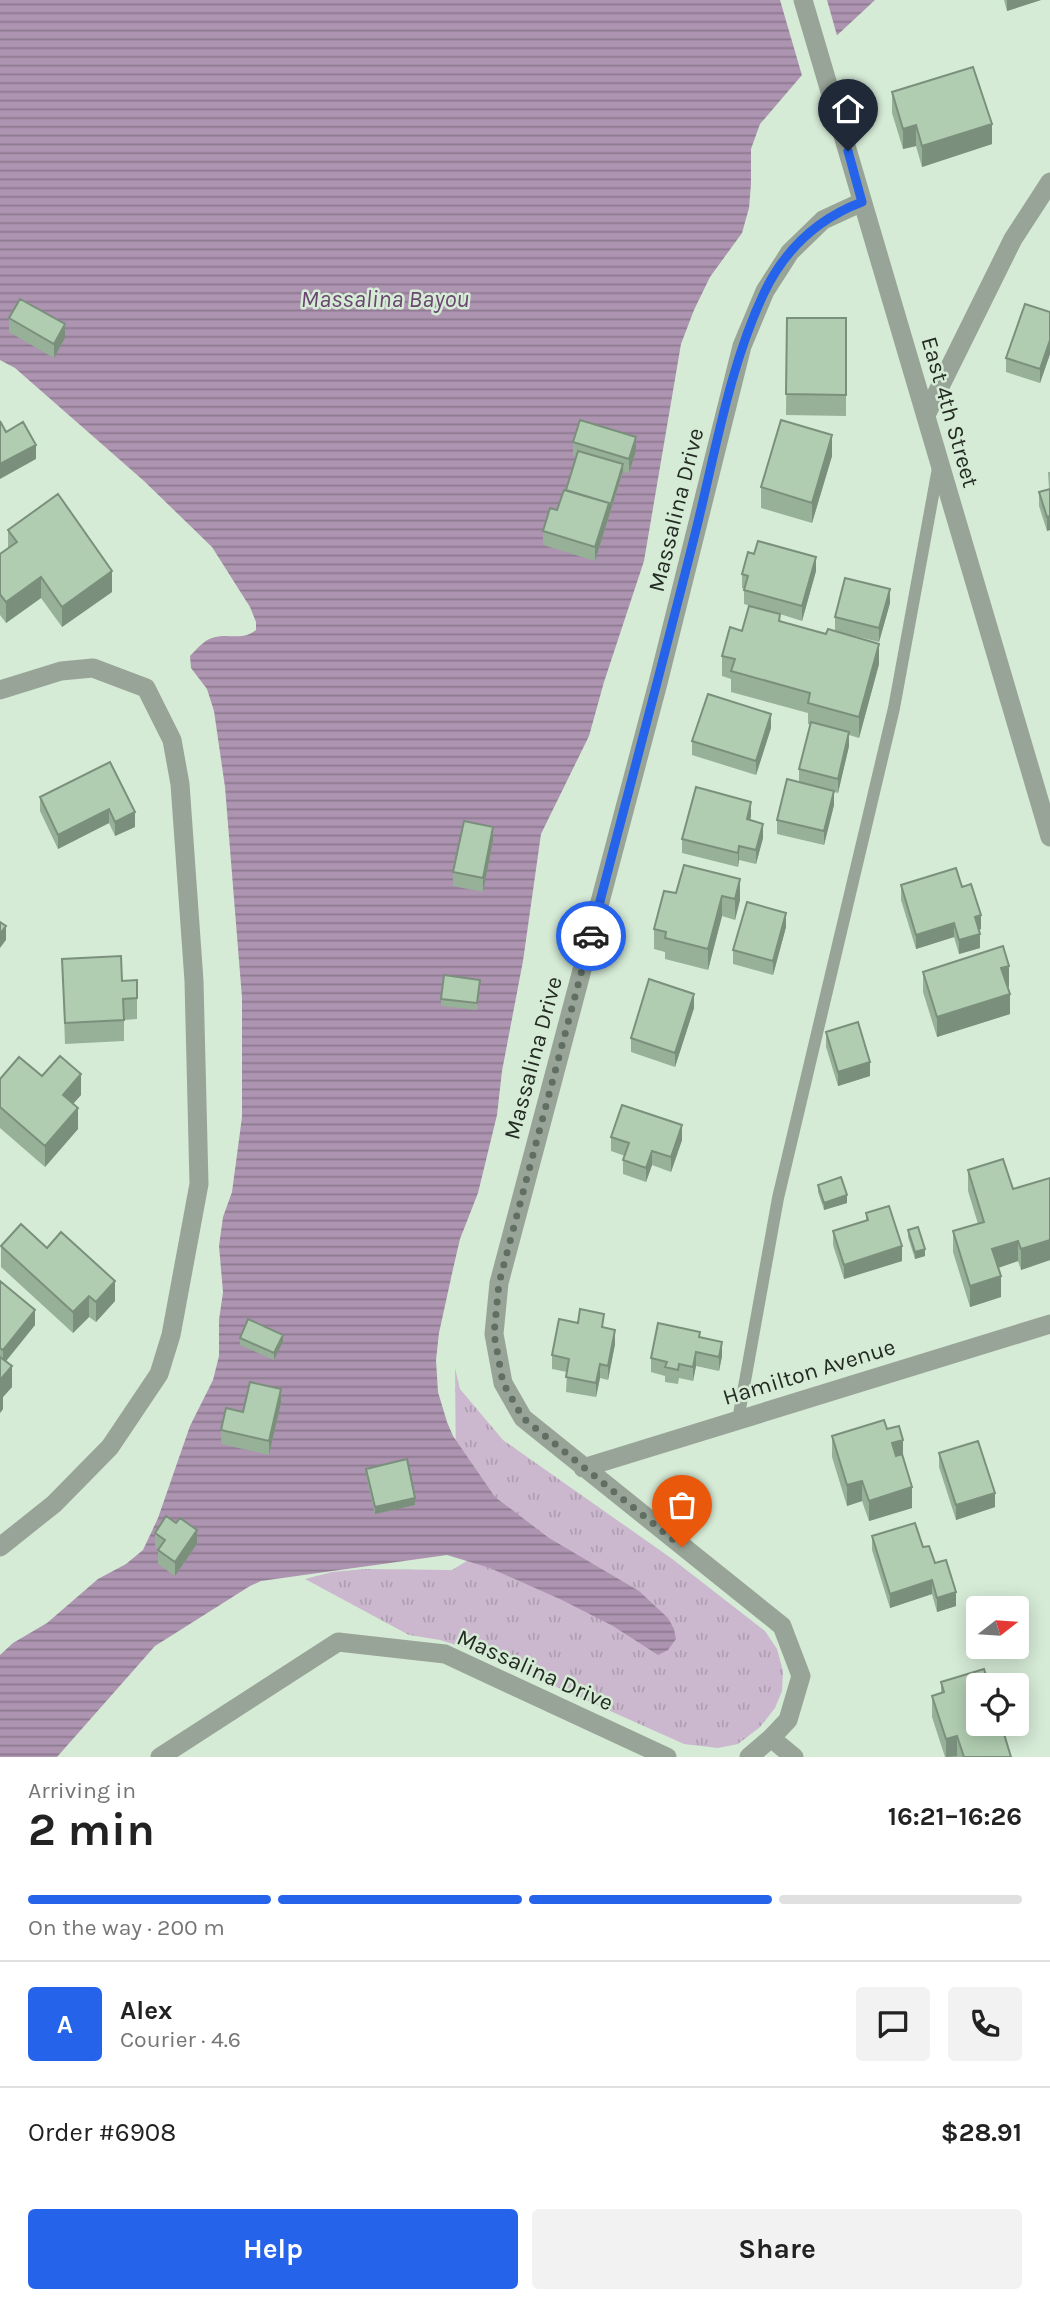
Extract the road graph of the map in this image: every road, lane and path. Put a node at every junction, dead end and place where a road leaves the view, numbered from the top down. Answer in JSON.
{"nodes":[{"id":1,"x":803,"y":0,"type":"edge"},
{"id":2,"x":1050,"y":182,"type":"edge"},
{"id":3,"x":862,"y":202,"type":"junction"},
{"id":4,"x":926,"y":415,"type":"junction"},
{"id":5,"x":939,"y":462,"type":"junction"},
{"id":6,"x":0,"y":690,"type":"edge"},
{"id":7,"x":1050,"y":837,"type":"edge"},
{"id":8,"x":1050,"y":1324,"type":"edge"},
{"id":9,"x":738,"y":1420,"type":"junction"},
{"id":10,"x":583,"y":1468,"type":"junction"},
{"id":11,"x":0,"y":1547,"type":"edge"},
{"id":12,"x":771,"y":1738,"type":"junction"},
{"id":13,"x":160,"y":1757,"type":"edge"},
{"id":14,"x":667,"y":1757,"type":"edge"},
{"id":15,"x":749,"y":1757,"type":"edge"},
{"id":16,"x":794,"y":1757,"type":"edge"}],
"edges":[{"from":1,"to":3,"type":"street","name":"East 4th Street"},
{"from":2,"to":4,"type":"street"},
{"from":3,"to":4,"type":"street","name":"East 4th Street"},
{"from":3,"to":10,"type":"street","name":"Massalina Drive"},
{"from":4,"to":5,"type":"street","name":"East 4th Street"},
{"from":5,"to":7,"type":"street","name":"East 4th Street"},
{"from":5,"to":9,"type":"lane"},
{"from":6,"to":11,"type":"street"},
{"from":8,"to":9,"type":"street","name":"Hamilton Avenue"},
{"from":9,"to":10,"type":"street","name":"Hamilton Avenue"},
{"from":10,"to":12,"type":"street","name":"Massalina Drive"},
{"from":12,"to":15,"type":"street","name":"Massalina Drive"},
{"from":12,"to":16,"type":"street"},
{"from":13,"to":14,"type":"street","name":"Massalina Drive"}]}
